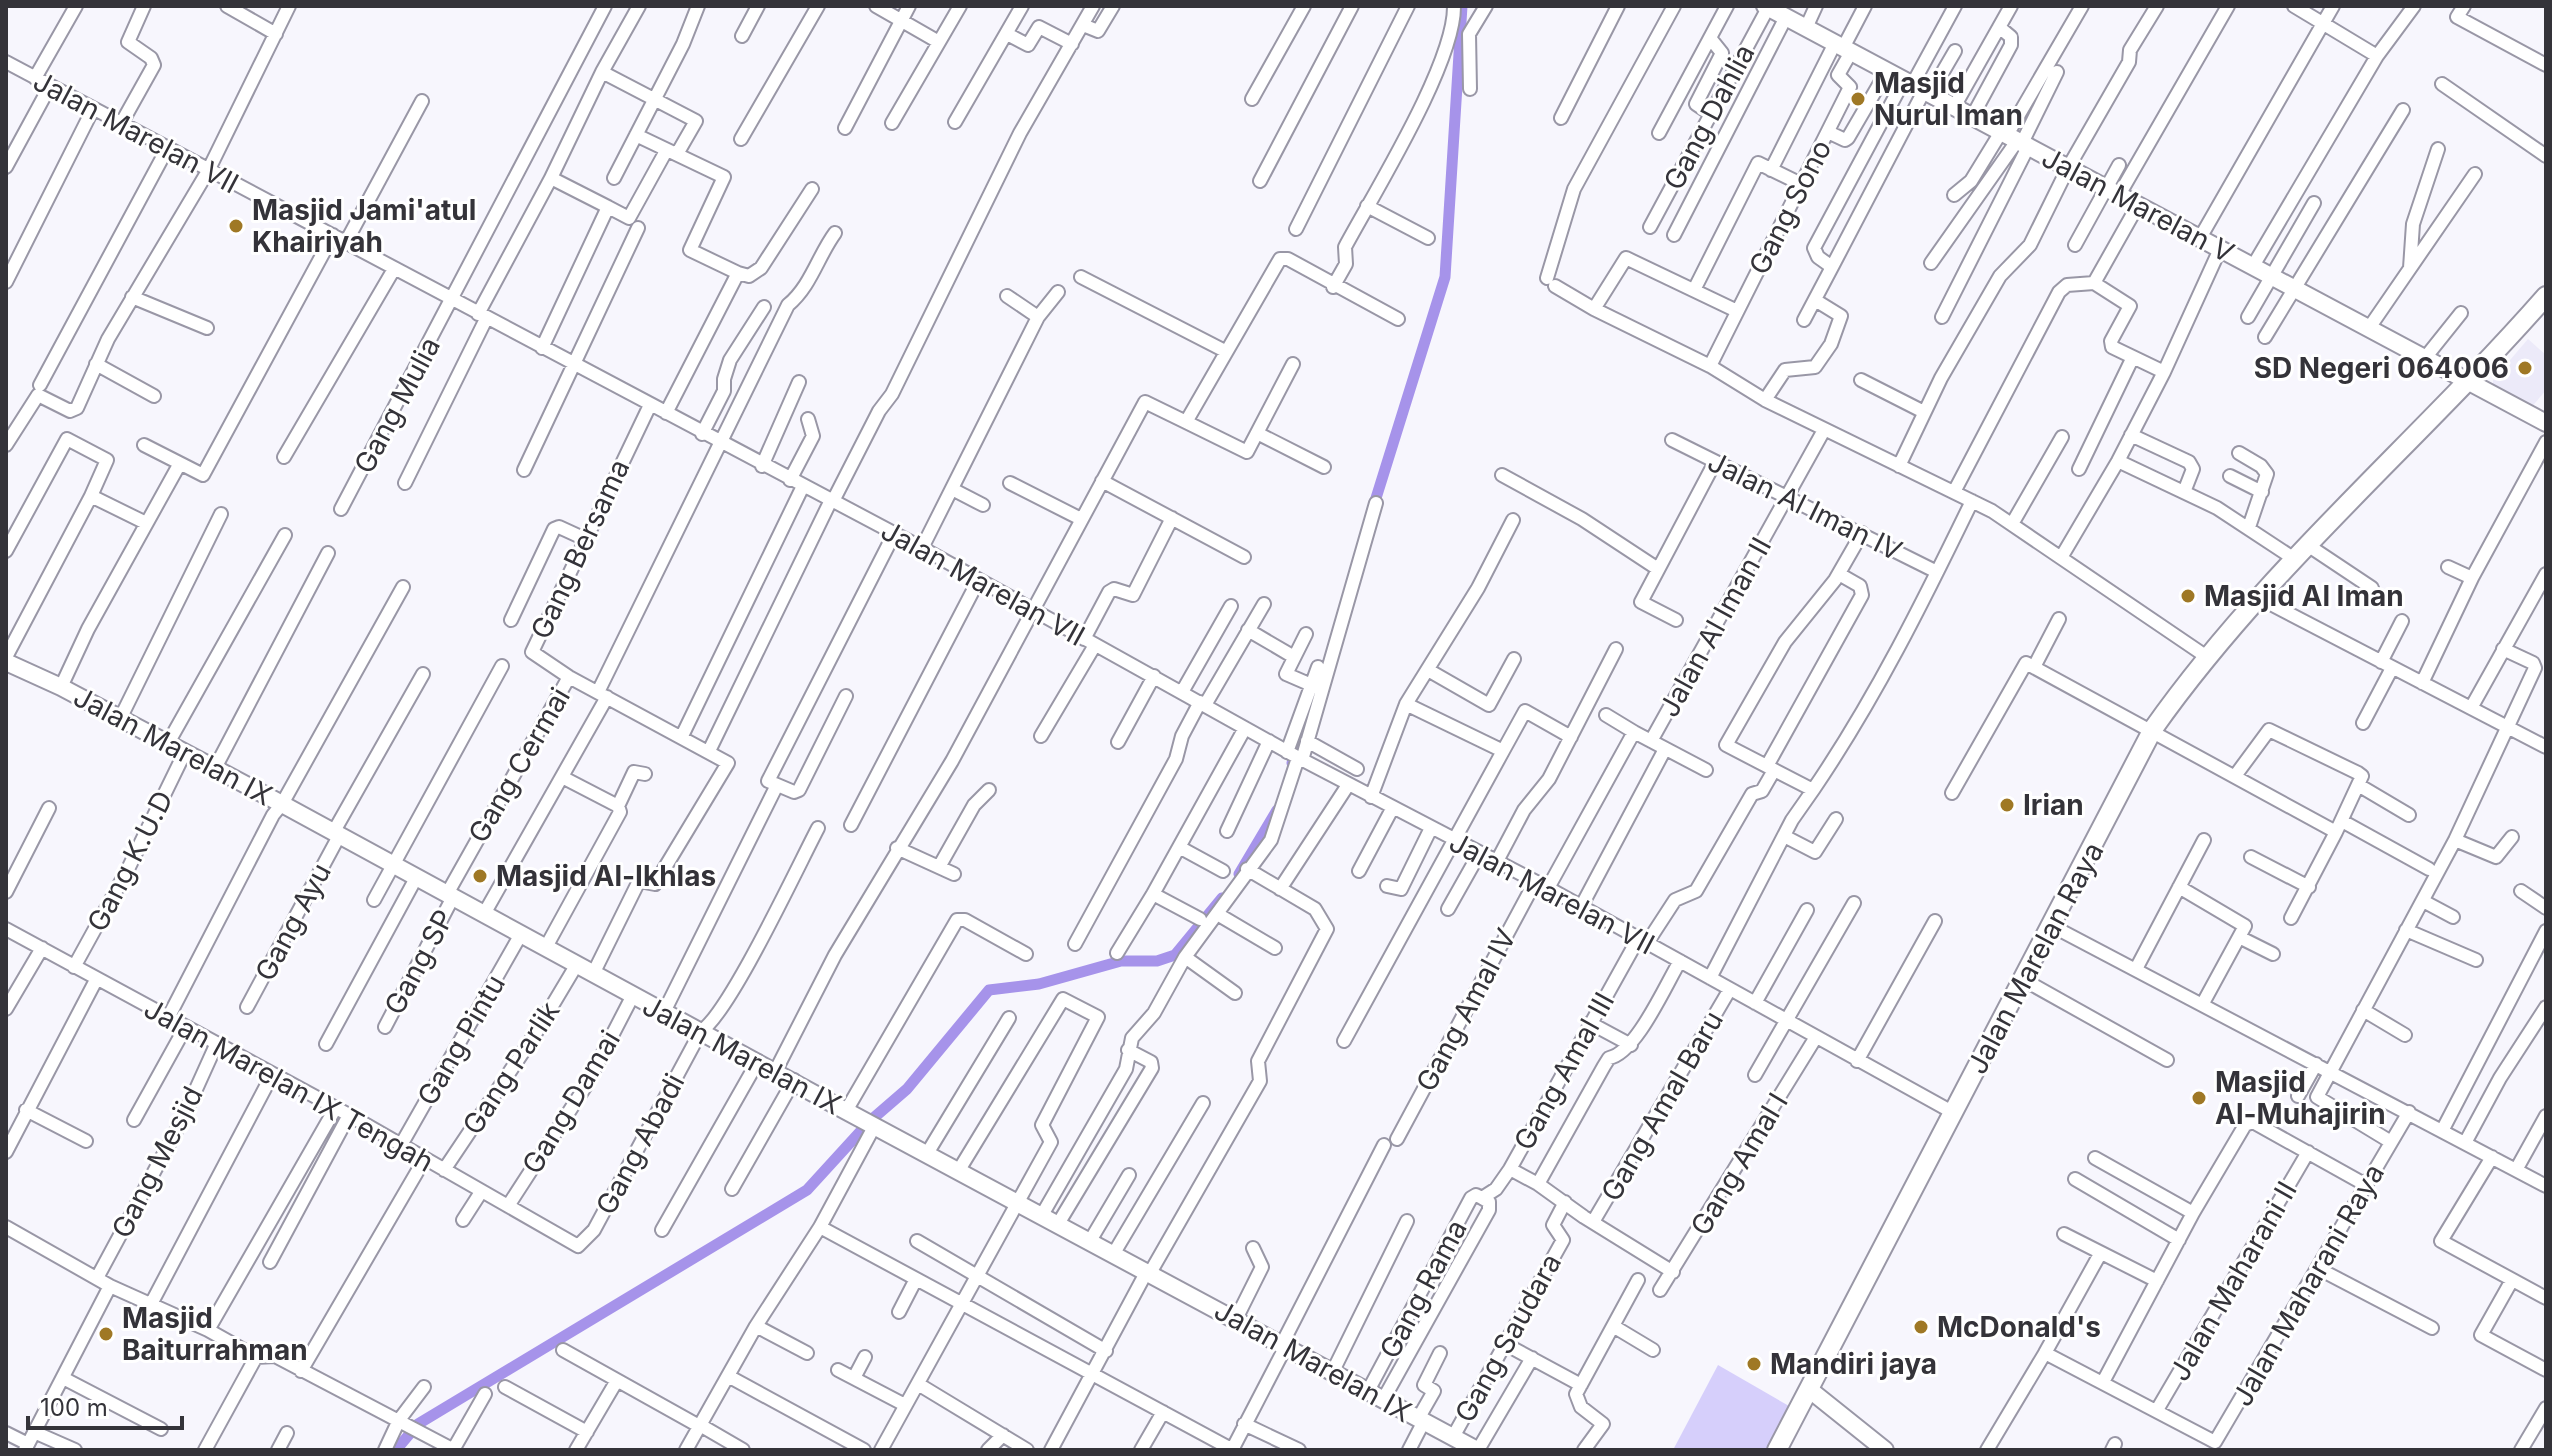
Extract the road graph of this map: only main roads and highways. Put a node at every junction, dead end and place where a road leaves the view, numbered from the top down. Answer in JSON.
{"nodes":[{"id":1,"x":1767,"y":7,"type":"edge"},
{"id":2,"x":2546,"y":296,"type":"edge"},
{"id":3,"x":2467,"y":384,"type":"junction"},
{"id":4,"x":2546,"y":423,"type":"edge"},
{"id":5,"x":6,"y":660,"type":"edge"},
{"id":6,"x":1810,"y":1390,"type":"junction"},
{"id":7,"x":1478,"y":1450,"type":"edge"},
{"id":8,"x":1777,"y":1450,"type":"edge"},
{"id":9,"x":1885,"y":1450,"type":"edge"}],
"edges":[{"from":1,"to":3,"type":"main road","name":"Jalan Marelan V"},
{"from":2,"to":3,"type":"main road","name":"Jalan Marelan Raya"},
{"from":3,"to":4,"type":"main road","name":"Jalan Marelan V"},
{"from":3,"to":6,"type":"main road","name":"Jalan Marelan Raya"},
{"from":5,"to":7,"type":"main road","name":"Jalan Marelan IX"},
{"from":6,"to":8,"type":"main road","name":"Jalan Marelan Raya"},
{"from":6,"to":9,"type":"main road"}]}
